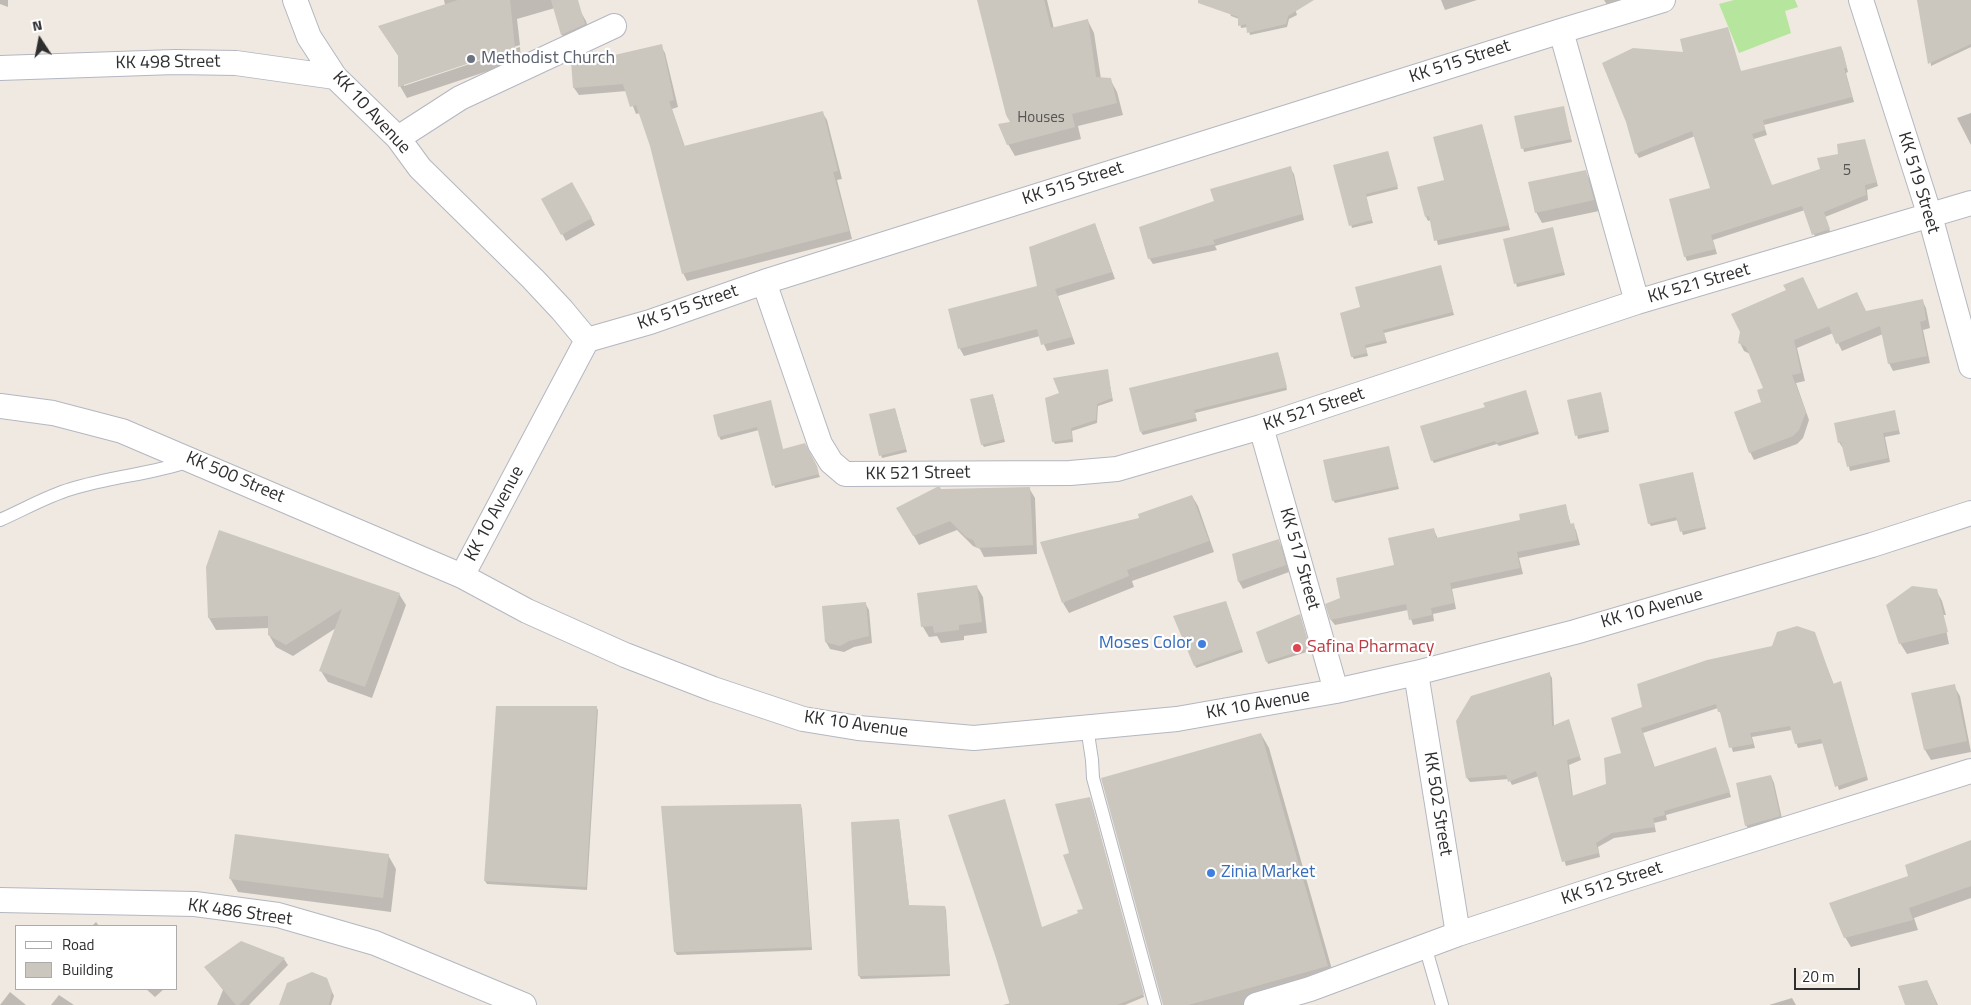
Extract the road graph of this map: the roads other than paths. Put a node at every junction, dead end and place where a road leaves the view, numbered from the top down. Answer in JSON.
{"nodes":[{"id":1,"x":295,"y":0,"type":"edge"},
{"id":2,"x":1663,"y":0,"type":"edge"},
{"id":3,"x":1861,"y":0,"type":"edge"},
{"id":4,"x":614,"y":26,"type":"dead end"},
{"id":5,"x":1560,"y":31,"type":"junction"},
{"id":6,"x":0,"y":68,"type":"edge"},
{"id":7,"x":335,"y":77,"type":"junction"},
{"id":8,"x":398,"y":138,"type":"junction"},
{"id":9,"x":1971,"y":203,"type":"edge"},
{"id":10,"x":1930,"y":216,"type":"junction"},
{"id":11,"x":764,"y":282,"type":"junction"},
{"id":12,"x":1637,"y":302,"type":"junction"},
{"id":13,"x":587,"y":340,"type":"junction"},
{"id":14,"x":1971,"y":366,"type":"edge"},
{"id":15,"x":0,"y":406,"type":"edge"},
{"id":16,"x":1261,"y":427,"type":"junction"},
{"id":17,"x":193,"y":460,"type":"junction"},
{"id":18,"x":1971,"y":513,"type":"edge"},
{"id":19,"x":0,"y":520,"type":"edge"},
{"id":20,"x":462,"y":576,"type":"junction"},
{"id":21,"x":1416,"y":673,"type":"junction"},
{"id":22,"x":1336,"y":691,"type":"junction"},
{"id":23,"x":1087,"y":727,"type":"junction"},
{"id":24,"x":1971,"y":771,"type":"edge"},
{"id":25,"x":0,"y":900,"type":"edge"},
{"id":26,"x":1458,"y":934,"type":"junction"},
{"id":27,"x":1425,"y":946,"type":"junction"},
{"id":28,"x":524,"y":1005,"type":"edge"},
{"id":29,"x":1155,"y":1005,"type":"edge"},
{"id":30,"x":1256,"y":1005,"type":"edge"},
{"id":31,"x":1442,"y":1005,"type":"edge"}],
"edges":[{"from":1,"to":7,"type":"street","name":"KK 10 Avenue"},
{"from":2,"to":5,"type":"street","name":"KK 515 Street"},
{"from":3,"to":10,"type":"street","name":"KK 519 Street"},
{"from":4,"to":8,"type":"street"},
{"from":5,"to":11,"type":"street","name":"KK 515 Street"},
{"from":5,"to":12,"type":"street"},
{"from":6,"to":7,"type":"street","name":"KK 498 Street"},
{"from":7,"to":8,"type":"street","name":"KK 10 Avenue"},
{"from":8,"to":13,"type":"street","name":"KK 10 Avenue"},
{"from":9,"to":10,"type":"street","name":"KK 521 Street"},
{"from":10,"to":12,"type":"street","name":"KK 521 Street"},
{"from":10,"to":14,"type":"street","name":"KK 519 Street"},
{"from":11,"to":13,"type":"street","name":"KK 515 Street"},
{"from":11,"to":16,"type":"street","name":"KK 521 Street"},
{"from":12,"to":16,"type":"street","name":"KK 521 Street"},
{"from":13,"to":20,"type":"street","name":"KK 10 Avenue"},
{"from":15,"to":17,"type":"street","name":"KK 500 Street"},
{"from":16,"to":22,"type":"street","name":"KK 517 Street"},
{"from":17,"to":19,"type":"lane"},
{"from":17,"to":20,"type":"street","name":"KK 500 Street"},
{"from":18,"to":21,"type":"street","name":"KK 10 Avenue"},
{"from":20,"to":23,"type":"street","name":"KK 10 Avenue"},
{"from":21,"to":22,"type":"street","name":"KK 10 Avenue"},
{"from":21,"to":26,"type":"street","name":"KK 502 Street"},
{"from":22,"to":23,"type":"street","name":"KK 10 Avenue"},
{"from":23,"to":29,"type":"lane"},
{"from":24,"to":26,"type":"street","name":"KK 512 Street"},
{"from":25,"to":28,"type":"street","name":"KK 486 Street"},
{"from":26,"to":27,"type":"street","name":"KK 512 Street"},
{"from":27,"to":30,"type":"street","name":"KK 512 Street"},
{"from":27,"to":31,"type":"lane"}]}
